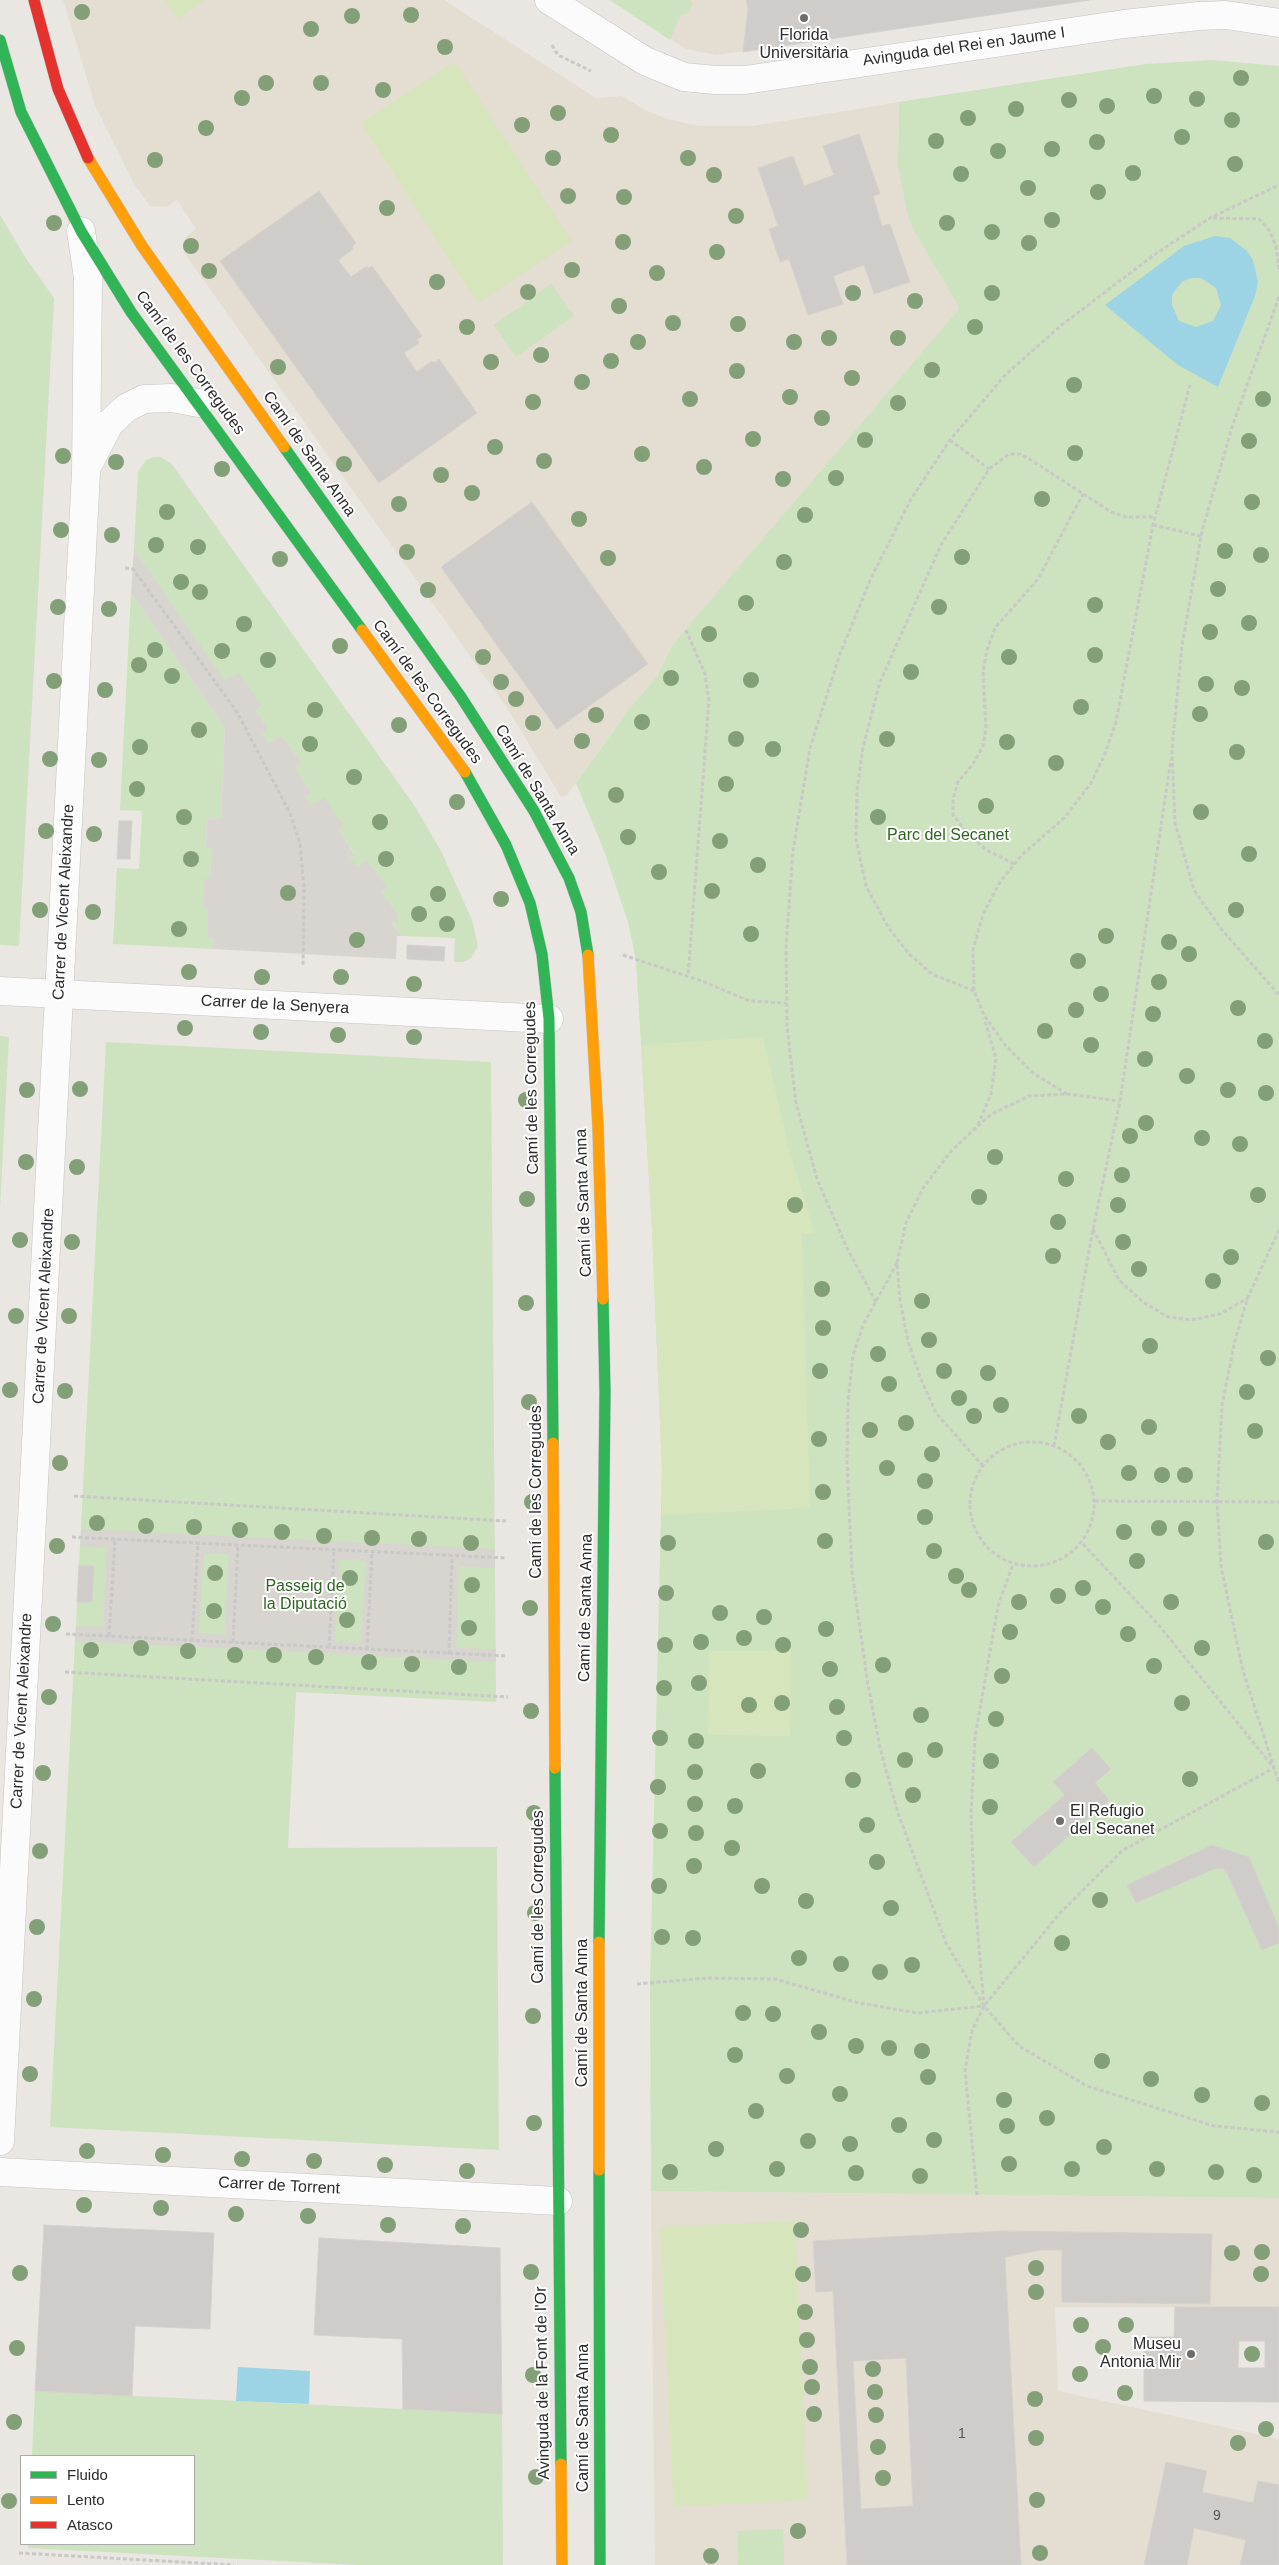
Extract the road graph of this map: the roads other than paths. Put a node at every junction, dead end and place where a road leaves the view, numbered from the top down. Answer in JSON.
{"nodes":[{"id":1,"x":34,"y":0,"type":"edge"},
{"id":2,"x":549,"y":0,"type":"edge"},
{"id":3,"x":1279,"y":22,"type":"edge"},
{"id":4,"x":0,"y":40,"type":"edge"},
{"id":5,"x":81,"y":231,"type":"junction"},
{"id":6,"x":199,"y":403,"type":"junction"},
{"id":7,"x":86,"y":472,"type":"junction"},
{"id":8,"x":0,"y":991,"type":"edge"},
{"id":9,"x":60,"y":994,"type":"junction"},
{"id":10,"x":549,"y":1019,"type":"junction"},
{"id":11,"x":0,"y":2141,"type":"edge"},
{"id":12,"x":0,"y":2172,"type":"edge"},
{"id":13,"x":558,"y":2201,"type":"junction"},
{"id":14,"x":562,"y":2565,"type":"edge"},
{"id":15,"x":600,"y":2565,"type":"edge"}],
"edges":[{"from":1,"to":15,"type":"street","name":"Camí de Santa Anna"},
{"from":2,"to":3,"type":"street","name":"Avinguda del Rei en Jaume I"},
{"from":4,"to":5,"type":"street","name":"Camí de les Corregudes"},
{"from":5,"to":6,"type":"street","name":"Camí de les Corregudes"},
{"from":5,"to":7,"type":"street","name":"Carrer de Vicent Aleixandre"},
{"from":6,"to":7,"type":"street","name":"Carrer de Vicent Aleixandre"},
{"from":6,"to":10,"type":"street","name":"Camí de les Corregudes"},
{"from":7,"to":9,"type":"street","name":"Carrer de Vicent Aleixandre"},
{"from":8,"to":9,"type":"street","name":"Carrer de la Senyera"},
{"from":9,"to":10,"type":"street","name":"Carrer de la Senyera"},
{"from":9,"to":11,"type":"street","name":"Carrer de Vicent Aleixandre"},
{"from":10,"to":13,"type":"street","name":"Camí de les Corregudes"},
{"from":12,"to":13,"type":"street","name":"Carrer de Torrent"},
{"from":13,"to":14,"type":"street","name":"Avinguda de la Font de l'Or"}]}
